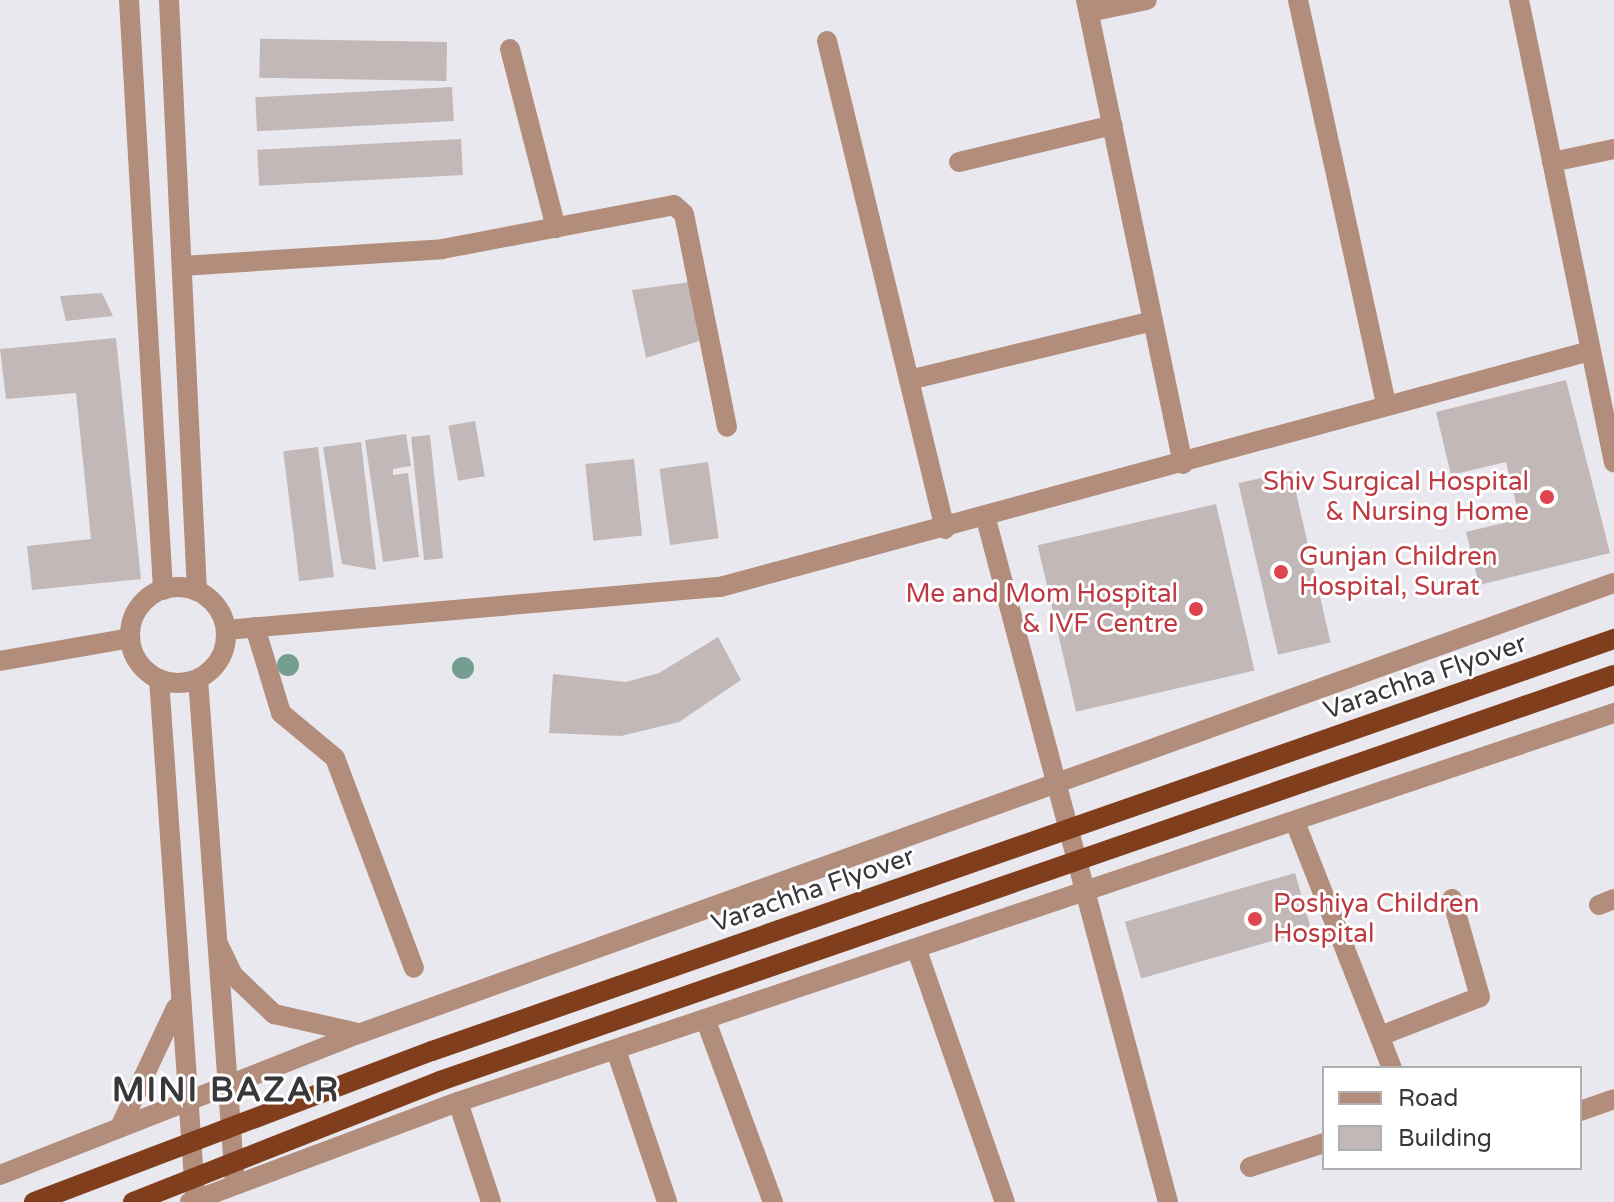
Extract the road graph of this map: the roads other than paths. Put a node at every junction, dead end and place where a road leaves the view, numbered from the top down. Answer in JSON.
{"nodes":[{"id":1,"x":129,"y":0,"type":"edge"},
{"id":2,"x":169,"y":0,"type":"edge"},
{"id":3,"x":1147,"y":0,"type":"edge"},
{"id":4,"x":1298,"y":0,"type":"edge"},
{"id":5,"x":1519,"y":0,"type":"edge"},
{"id":6,"x":1088,"y":6,"type":"edge"},
{"id":7,"x":827,"y":41,"type":"dead end"},
{"id":8,"x":510,"y":49,"type":"dead end"},
{"id":9,"x":1113,"y":125,"type":"junction"},
{"id":10,"x":1614,"y":149,"type":"edge"},
{"id":11,"x":959,"y":162,"type":"dead end"},
{"id":12,"x":1552,"y":162,"type":"junction"},
{"id":13,"x":556,"y":228,"type":"junction"},
{"id":14,"x":182,"y":266,"type":"junction"},
{"id":15,"x":1153,"y":321,"type":"junction"},
{"id":16,"x":1590,"y":351,"type":"junction"},
{"id":17,"x":909,"y":380,"type":"junction"},
{"id":18,"x":1386,"y":405,"type":"junction"},
{"id":19,"x":727,"y":427,"type":"dead end"},
{"id":20,"x":1614,"y":462,"type":"edge"},
{"id":21,"x":1183,"y":464,"type":"junction"},
{"id":22,"x":986,"y":519,"type":"junction"},
{"id":23,"x":945,"y":529,"type":"junction"},
{"id":24,"x":1614,"y":583,"type":"edge"},
{"id":25,"x":163,"y":590,"type":"junction"},
{"id":26,"x":197,"y":591,"type":"junction"},
{"id":27,"x":255,"y":627,"type":"junction"},
{"id":28,"x":226,"y":630,"type":"junction"},
{"id":29,"x":130,"y":638,"type":"junction"},
{"id":30,"x":1614,"y":639,"type":"edge"},
{"id":31,"x":0,"y":661,"type":"edge"},
{"id":32,"x":1614,"y":675,"type":"edge"},
{"id":33,"x":159,"y":679,"type":"junction"},
{"id":34,"x":198,"y":679,"type":"junction"},
{"id":35,"x":1614,"y":713,"type":"edge"},
{"id":36,"x":1058,"y":785,"type":"junction"},
{"id":37,"x":1295,"y":822,"type":"junction"},
{"id":38,"x":1085,"y":897,"type":"junction"},
{"id":39,"x":1452,"y":899,"type":"dead end"},
{"id":40,"x":214,"y":935,"type":"junction"},
{"id":41,"x":917,"y":950,"type":"junction"},
{"id":42,"x":414,"y":968,"type":"dead end"},
{"id":43,"x":179,"y":1001,"type":"junction"},
{"id":44,"x":706,"y":1021,"type":"junction"},
{"id":45,"x":361,"y":1033,"type":"junction"},
{"id":46,"x":1380,"y":1036,"type":"junction"},
{"id":47,"x":617,"y":1053,"type":"junction"},
{"id":48,"x":1391,"y":1066,"type":"edge"},
{"id":49,"x":224,"y":1085,"type":"junction"},
{"id":50,"x":1614,"y":1099,"type":"edge"},
{"id":51,"x":186,"y":1100,"type":"junction"},
{"id":52,"x":458,"y":1102,"type":"junction"},
{"id":53,"x":1582,"y":1110,"type":"edge"},
{"id":54,"x":120,"y":1127,"type":"junction"},
{"id":55,"x":1322,"y":1144,"type":"edge"},
{"id":56,"x":1250,"y":1167,"type":"dead end"},
{"id":57,"x":0,"y":1175,"type":"edge"},
{"id":58,"x":236,"y":1185,"type":"junction"},
{"id":59,"x":193,"y":1201,"type":"edge"},
{"id":60,"x":34,"y":1202,"type":"edge"},
{"id":61,"x":133,"y":1202,"type":"edge"},
{"id":62,"x":491,"y":1202,"type":"edge"},
{"id":63,"x":667,"y":1202,"type":"edge"},
{"id":64,"x":773,"y":1202,"type":"edge"},
{"id":65,"x":1005,"y":1202,"type":"edge"},
{"id":66,"x":1168,"y":1202,"type":"edge"}],
"edges":[{"from":1,"to":25,"type":"street"},
{"from":2,"to":14,"type":"street"},
{"from":3,"to":6,"type":"street"},
{"from":4,"to":18,"type":"street"},
{"from":5,"to":12,"type":"street"},
{"from":6,"to":9,"type":"street"},
{"from":7,"to":17,"type":"street"},
{"from":8,"to":13,"type":"street"},
{"from":9,"to":11,"type":"street"},
{"from":9,"to":15,"type":"street"},
{"from":10,"to":12,"type":"street"},
{"from":12,"to":16,"type":"street"},
{"from":13,"to":14,"type":"street"},
{"from":13,"to":19,"type":"street"},
{"from":14,"to":26,"type":"street"},
{"from":15,"to":17,"type":"street"},
{"from":15,"to":21,"type":"street"},
{"from":16,"to":18,"type":"street"},
{"from":16,"to":20,"type":"street"},
{"from":17,"to":23,"type":"street"},
{"from":18,"to":21,"type":"street"},
{"from":21,"to":22,"type":"street"},
{"from":22,"to":23,"type":"street"},
{"from":22,"to":36,"type":"street"},
{"from":23,"to":27,"type":"street"},
{"from":24,"to":36,"type":"street"},
{"from":25,"to":26,"type":"street"},
{"from":25,"to":29,"type":"street"},
{"from":26,"to":28,"type":"street"},
{"from":27,"to":28,"type":"street"},
{"from":27,"to":42,"type":"street"},
{"from":28,"to":34,"type":"street"},
{"from":29,"to":31,"type":"street"},
{"from":29,"to":33,"type":"street"},
{"from":30,"to":60,"type":"main road","name":"Varachha Flyover","bridge":true},
{"from":32,"to":61,"type":"main road","bridge":true},
{"from":33,"to":34,"type":"street"},
{"from":33,"to":43,"type":"street"},
{"from":34,"to":40,"type":"street"},
{"from":35,"to":37,"type":"street"},
{"from":36,"to":38,"type":"street"},
{"from":36,"to":45,"type":"street"},
{"from":37,"to":38,"type":"street"},
{"from":37,"to":46,"type":"street"},
{"from":38,"to":41,"type":"street"},
{"from":38,"to":66,"type":"street"},
{"from":39,"to":46,"type":"street"},
{"from":40,"to":45,"type":"street"},
{"from":40,"to":49,"type":"street"},
{"from":41,"to":44,"type":"street"},
{"from":41,"to":65,"type":"street"},
{"from":43,"to":51,"type":"street"},
{"from":43,"to":54,"type":"street"},
{"from":44,"to":47,"type":"street"},
{"from":44,"to":64,"type":"street"},
{"from":45,"to":49,"type":"street"},
{"from":46,"to":48,"type":"street"},
{"from":47,"to":52,"type":"street"},
{"from":47,"to":63,"type":"street"},
{"from":49,"to":51,"type":"street"},
{"from":49,"to":58,"type":"street"},
{"from":50,"to":53,"type":"street"},
{"from":51,"to":54,"type":"street"},
{"from":51,"to":59,"type":"street"},
{"from":52,"to":58,"type":"street"},
{"from":52,"to":62,"type":"street"},
{"from":54,"to":57,"type":"street"},
{"from":55,"to":56,"type":"street"},
{"from":58,"to":59,"type":"street"}]}
